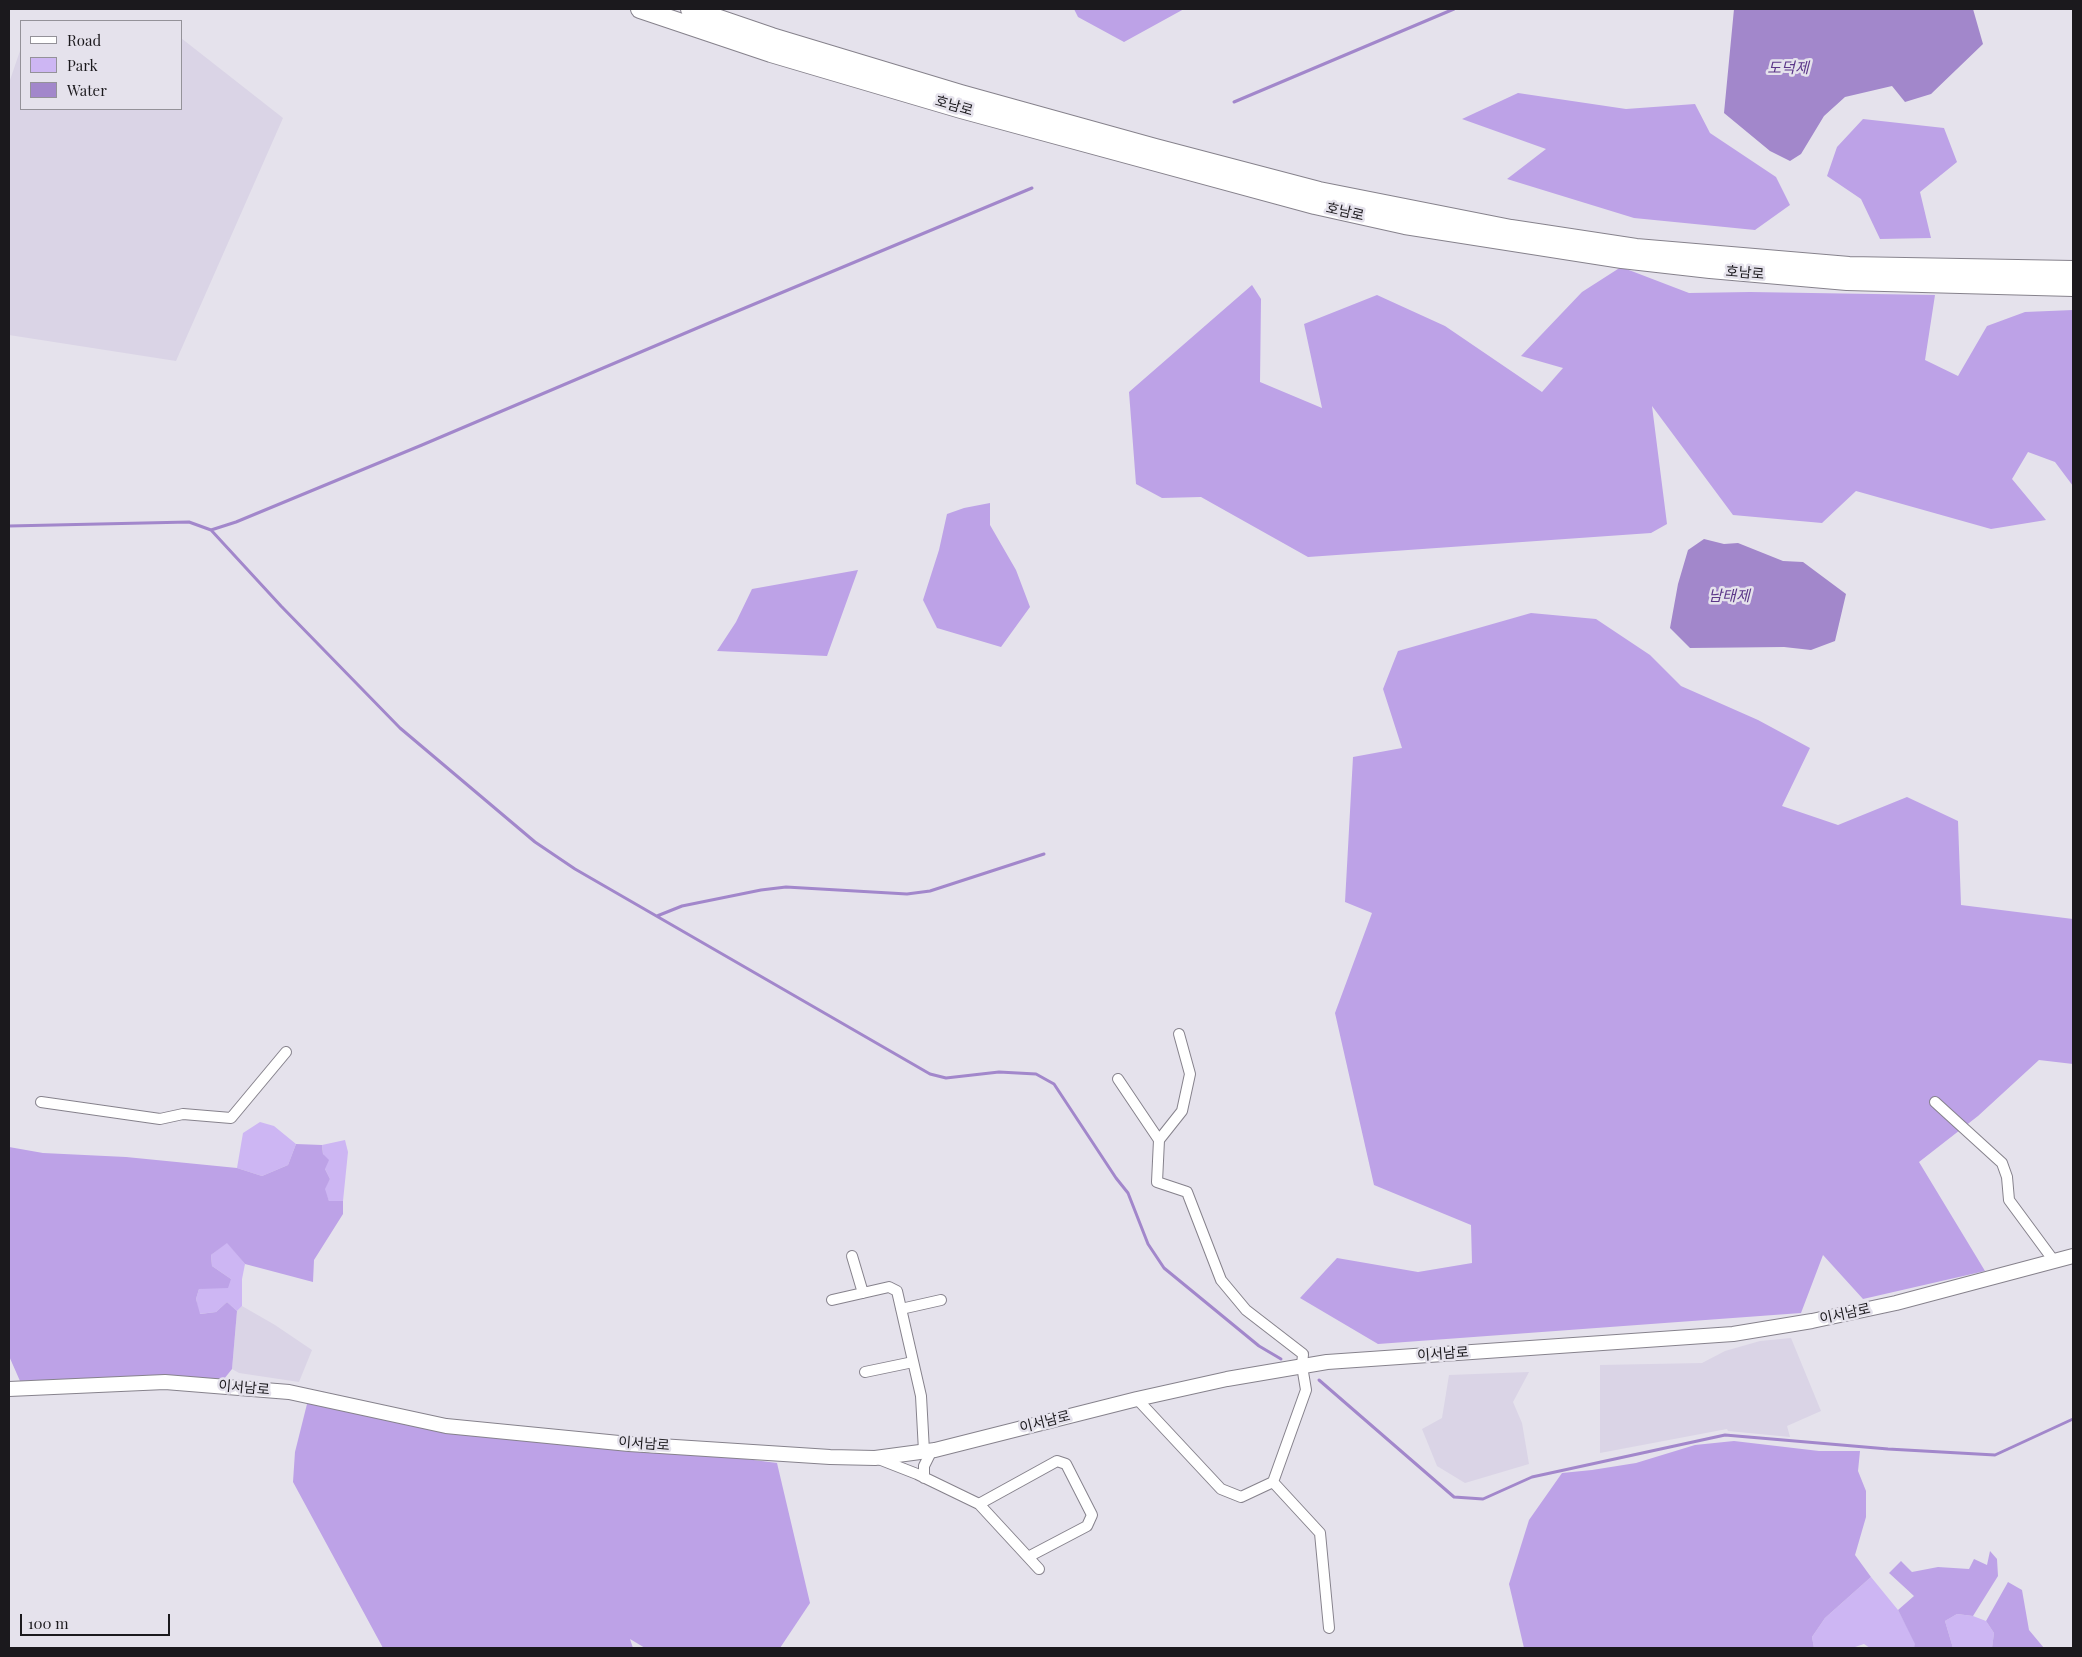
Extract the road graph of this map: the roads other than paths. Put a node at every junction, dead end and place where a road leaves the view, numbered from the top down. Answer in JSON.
{"nodes":[{"id":1,"x":640,"y":9,"type":"edge"},
{"id":2,"x":690,"y":9,"type":"edge"},
{"id":3,"x":2073,"y":270,"type":"edge"},
{"id":4,"x":2007,"y":286,"type":"junction"},
{"id":5,"x":2073,"y":286,"type":"edge"},
{"id":6,"x":2073,"y":295,"type":"edge"},
{"id":7,"x":1179,"y":1034,"type":"dead end"},
{"id":8,"x":286,"y":1052,"type":"dead end"},
{"id":9,"x":1118,"y":1079,"type":"dead end"},
{"id":10,"x":41,"y":1102,"type":"dead end"},
{"id":11,"x":1935,"y":1102,"type":"dead end"},
{"id":12,"x":1159,"y":1140,"type":"junction"},
{"id":13,"x":852,"y":1256,"type":"dead end"},
{"id":14,"x":2073,"y":1256,"type":"edge"},
{"id":15,"x":2054,"y":1260,"type":"junction"},
{"id":16,"x":863,"y":1293,"type":"junction"},
{"id":17,"x":832,"y":1300,"type":"dead end"},
{"id":18,"x":941,"y":1300,"type":"dead end"},
{"id":19,"x":901,"y":1309,"type":"junction"},
{"id":20,"x":912,"y":1362,"type":"junction"},
{"id":21,"x":1302,"y":1366,"type":"junction"},
{"id":22,"x":865,"y":1372,"type":"dead end"},
{"id":23,"x":9,"y":1388,"type":"edge"},
{"id":24,"x":1138,"y":1399,"type":"junction"},
{"id":25,"x":928,"y":1451,"type":"junction"},
{"id":26,"x":876,"y":1458,"type":"junction"},
{"id":27,"x":924,"y":1478,"type":"junction"},
{"id":28,"x":1274,"y":1482,"type":"junction"},
{"id":29,"x":979,"y":1504,"type":"junction"},
{"id":30,"x":1028,"y":1557,"type":"junction"},
{"id":31,"x":1039,"y":1569,"type":"dead end"},
{"id":32,"x":1329,"y":1628,"type":"dead end"}],
"edges":[{"from":1,"to":4,"type":"highway","name":"호남로"},
{"from":2,"to":3,"type":"highway","name":"호남로"},
{"from":4,"to":5,"type":"highway","name":"호남로"},
{"from":4,"to":6,"type":"highway"},
{"from":7,"to":12,"type":"street"},
{"from":8,"to":10,"type":"street"},
{"from":9,"to":12,"type":"street"},
{"from":11,"to":15,"type":"street"},
{"from":12,"to":21,"type":"street"},
{"from":13,"to":16,"type":"street"},
{"from":14,"to":15,"type":"main road","name":"이서남로"},
{"from":15,"to":21,"type":"main road","name":"이서남로"},
{"from":16,"to":17,"type":"street"},
{"from":16,"to":19,"type":"street"},
{"from":18,"to":19,"type":"street"},
{"from":19,"to":20,"type":"street"},
{"from":20,"to":22,"type":"street"},
{"from":20,"to":25,"type":"street"},
{"from":21,"to":24,"type":"main road","name":"이서남로"},
{"from":21,"to":28,"type":"street"},
{"from":23,"to":26,"type":"main road","name":"이서남로"},
{"from":24,"to":25,"type":"main road","name":"이서남로"},
{"from":24,"to":28,"type":"street"},
{"from":25,"to":26,"type":"main road","name":"이서남로"},
{"from":25,"to":27,"type":"street"},
{"from":26,"to":27,"type":"street"},
{"from":27,"to":29,"type":"street"},
{"from":28,"to":32,"type":"street"},
{"from":29,"to":30,"type":"street"},
{"from":29,"to":30,"type":"street"},
{"from":30,"to":31,"type":"street"}]}
